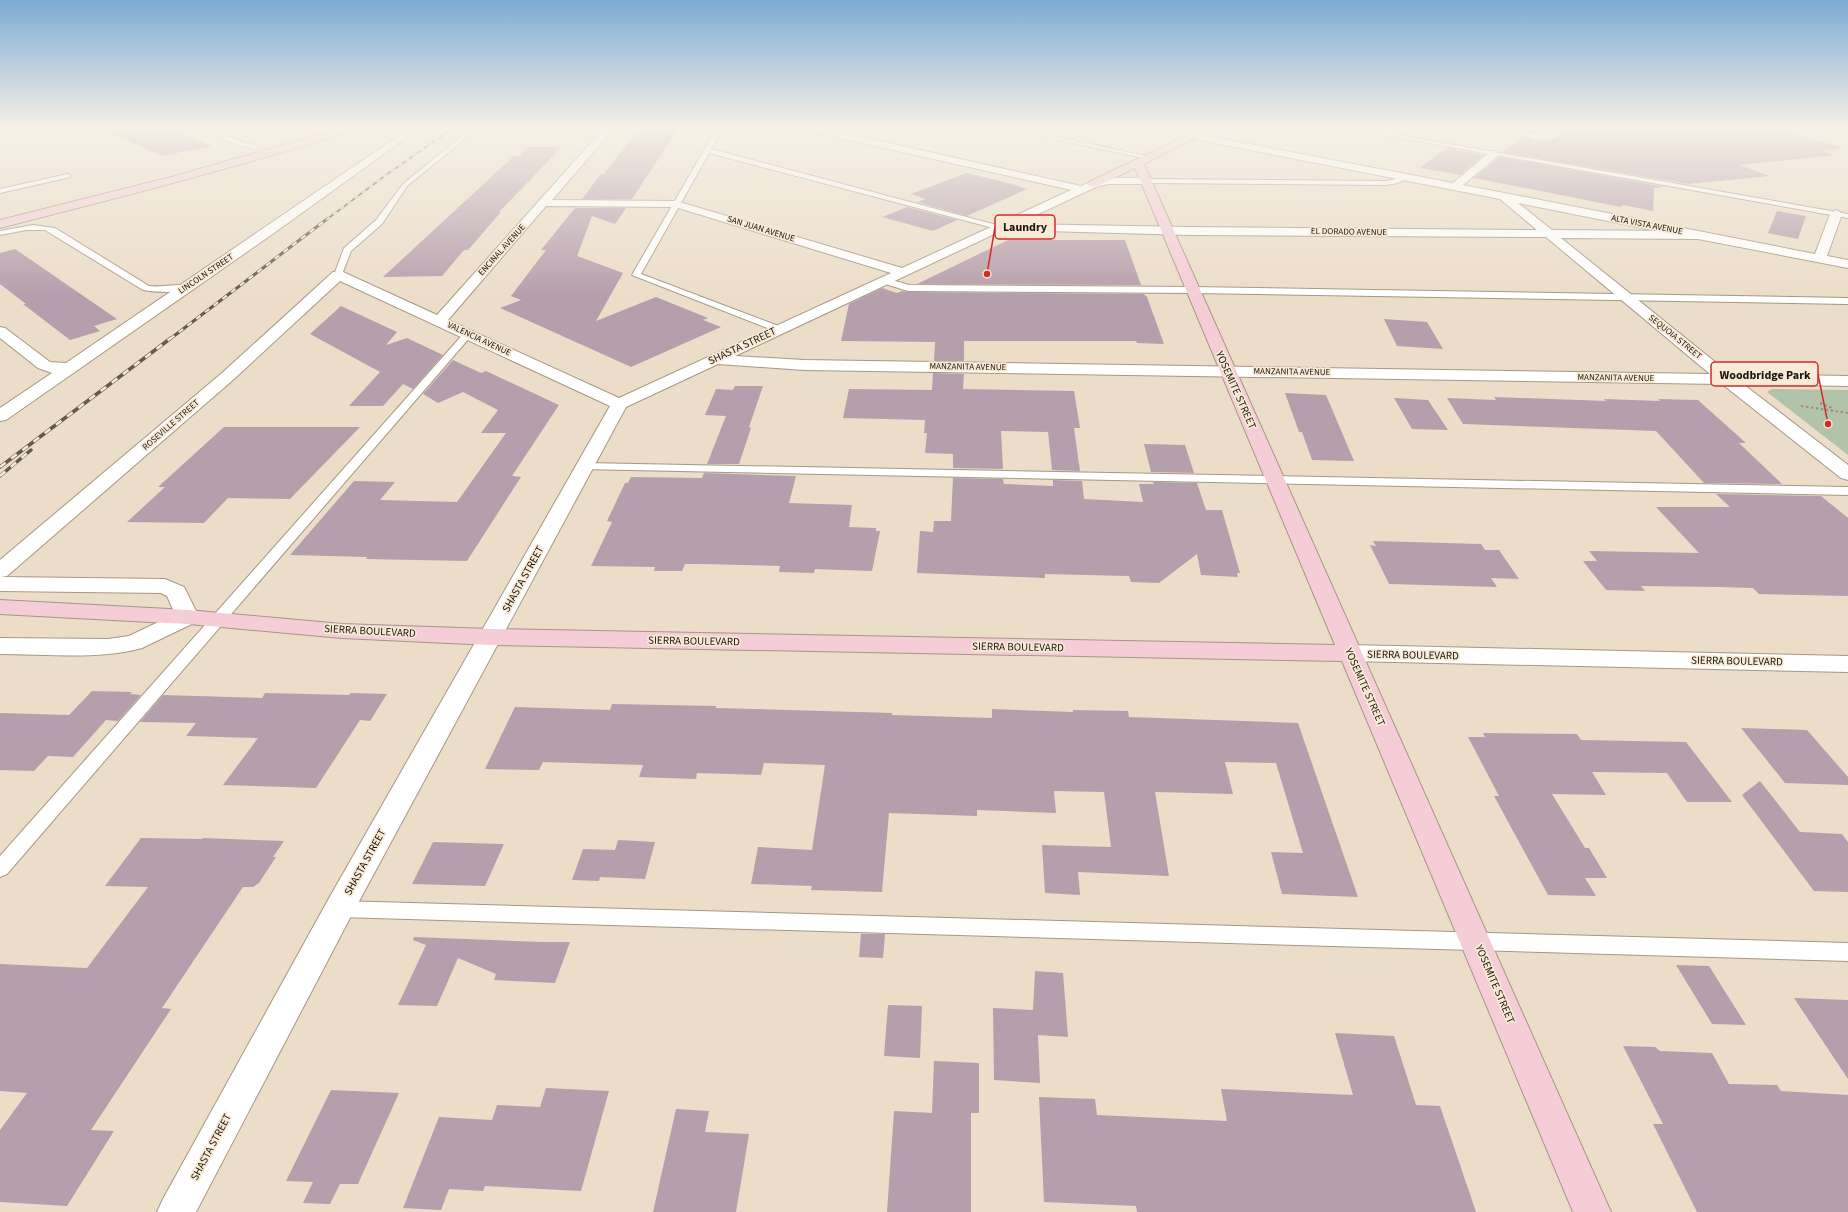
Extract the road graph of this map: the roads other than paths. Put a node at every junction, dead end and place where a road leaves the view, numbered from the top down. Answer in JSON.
{"nodes":[{"id":1,"x":38,"y":183,"type":"edge"},
{"id":2,"x":130,"y":183,"type":"edge"},
{"id":3,"x":162,"y":183,"type":"edge"},
{"id":4,"x":337,"y":183,"type":"edge"},
{"id":5,"x":408,"y":183,"type":"edge"},
{"id":6,"x":561,"y":183,"type":"edge"},
{"id":7,"x":688,"y":183,"type":"edge"},
{"id":8,"x":831,"y":183,"type":"edge"},
{"id":9,"x":1066,"y":183,"type":"edge"},
{"id":10,"x":1103,"y":183,"type":"edge"},
{"id":11,"x":1150,"y":183,"type":"edge"},
{"id":12,"x":1376,"y":183,"type":"edge"},
{"id":13,"x":1388,"y":183,"type":"edge"},
{"id":14,"x":1432,"y":183,"type":"edge"},
{"id":15,"x":1460,"y":183,"type":"edge"},
{"id":16,"x":1657,"y":183,"type":"edge"},
{"id":17,"x":1087,"y":187,"type":"junction"},
{"id":18,"x":1455,"y":187,"type":"junction"},
{"id":19,"x":0,"y":191,"type":"edge"},
{"id":20,"x":1503,"y":196,"type":"junction"},
{"id":21,"x":543,"y":203,"type":"junction"},
{"id":22,"x":676,"y":204,"type":"junction"},
{"id":23,"x":0,"y":214,"type":"edge"},
{"id":24,"x":1842,"y":215,"type":"edge"},
{"id":25,"x":0,"y":224,"type":"edge"},
{"id":26,"x":1000,"y":227,"type":"junction"},
{"id":27,"x":1167,"y":230,"type":"junction"},
{"id":28,"x":0,"y":233,"type":"edge"},
{"id":29,"x":1548,"y":234,"type":"junction"},
{"id":30,"x":1698,"y":235,"type":"junction"},
{"id":31,"x":1820,"y":258,"type":"junction"},
{"id":32,"x":1848,"y":264,"type":"edge"},
{"id":33,"x":338,"y":275,"type":"junction"},
{"id":34,"x":894,"y":276,"type":"junction"},
{"id":35,"x":188,"y":287,"type":"junction"},
{"id":36,"x":1193,"y":290,"type":"junction"},
{"id":37,"x":1626,"y":297,"type":"junction"},
{"id":38,"x":1848,"y":301,"type":"edge"},
{"id":39,"x":440,"y":320,"type":"junction"},
{"id":40,"x":778,"y":330,"type":"junction"},
{"id":41,"x":0,"y":331,"type":"edge"},
{"id":42,"x":468,"y":334,"type":"junction"},
{"id":43,"x":713,"y":359,"type":"junction"},
{"id":44,"x":69,"y":368,"type":"junction"},
{"id":45,"x":1228,"y":371,"type":"junction"},
{"id":46,"x":1727,"y":380,"type":"junction"},
{"id":47,"x":1848,"y":381,"type":"edge"},
{"id":48,"x":619,"y":404,"type":"junction"},
{"id":49,"x":0,"y":416,"type":"edge"},
{"id":50,"x":585,"y":467,"type":"junction"},
{"id":51,"x":1848,"y":474,"type":"edge"},
{"id":52,"x":1276,"y":480,"type":"junction"},
{"id":53,"x":1848,"y":491,"type":"edge"},
{"id":54,"x":0,"y":571,"type":"edge"},
{"id":55,"x":0,"y":584,"type":"edge"},
{"id":56,"x":0,"y":607,"type":"edge"},
{"id":57,"x":188,"y":617,"type":"junction"},
{"id":58,"x":218,"y":620,"type":"junction"},
{"id":59,"x":491,"y":637,"type":"junction"},
{"id":60,"x":0,"y":646,"type":"edge"},
{"id":61,"x":1350,"y":653,"type":"junction"},
{"id":62,"x":1848,"y":664,"type":"edge"},
{"id":63,"x":0,"y":869,"type":"edge"},
{"id":64,"x":339,"y":909,"type":"junction"},
{"id":65,"x":1477,"y":943,"type":"junction"},
{"id":66,"x":1848,"y":952,"type":"edge"},
{"id":67,"x":176,"y":1212,"type":"edge"},
{"id":68,"x":1592,"y":1212,"type":"edge"}],
"edges":[{"from":1,"to":19,"type":"lane"},
{"from":2,"to":23,"type":"street"},
{"from":3,"to":25,"type":"street"},
{"from":4,"to":35,"type":"street","name":"LINCOLN STREET"},
{"from":5,"to":33,"type":"lane"},
{"from":6,"to":21,"type":"street","name":"ENCINAL AVENUE"},
{"from":7,"to":22,"type":"lane"},
{"from":8,"to":26,"type":"lane"},
{"from":9,"to":17,"type":"street"},
{"from":10,"to":17,"type":"street","name":"SHASTA STREET"},
{"from":11,"to":27,"type":"street","name":"YOSEMITE STREET"},
{"from":12,"to":13,"type":"lane"},
{"from":14,"to":18,"type":"street","name":"ALTA VISTA AVENUE"},
{"from":15,"to":18,"type":"street"},
{"from":16,"to":24,"type":"lane"},
{"from":17,"to":26,"type":"street","name":"SHASTA STREET"},
{"from":18,"to":20,"type":"street","name":"ALTA VISTA AVENUE"},
{"from":20,"to":29,"type":"street","name":"SEQUOIA STREET"},
{"from":20,"to":30,"type":"street","name":"ALTA VISTA AVENUE"},
{"from":21,"to":22,"type":"street","name":"SAN JUAN AVENUE"},
{"from":21,"to":39,"type":"street","name":"ENCINAL AVENUE"},
{"from":22,"to":34,"type":"street","name":"SAN JUAN AVENUE"},
{"from":22,"to":40,"type":"lane"},
{"from":24,"to":31,"type":"street"},
{"from":26,"to":27,"type":"street","name":"EL DORADO AVENUE"},
{"from":26,"to":34,"type":"street","name":"SHASTA STREET"},
{"from":27,"to":29,"type":"street","name":"EL DORADO AVENUE"},
{"from":27,"to":36,"type":"street","name":"YOSEMITE STREET"},
{"from":28,"to":35,"type":"lane"},
{"from":29,"to":30,"type":"street","name":"EL DORADO AVENUE"},
{"from":29,"to":37,"type":"street","name":"SEQUOIA STREET"},
{"from":30,"to":31,"type":"street","name":"ALTA VISTA AVENUE"},
{"from":31,"to":32,"type":"street","name":"ALTA VISTA AVENUE"},
{"from":33,"to":39,"type":"street","name":"VALENCIA AVENUE"},
{"from":33,"to":54,"type":"street","name":"ROSEVILLE STREET"},
{"from":34,"to":36,"type":"lane"},
{"from":34,"to":40,"type":"street","name":"SHASTA STREET"},
{"from":35,"to":44,"type":"street","name":"LINCOLN STREET"},
{"from":36,"to":37,"type":"lane"},
{"from":36,"to":45,"type":"street","name":"YOSEMITE STREET"},
{"from":37,"to":38,"type":"lane"},
{"from":37,"to":46,"type":"street","name":"SEQUOIA STREET"},
{"from":39,"to":42,"type":"street","name":"VALENCIA AVENUE"},
{"from":40,"to":43,"type":"street","name":"SHASTA STREET"},
{"from":41,"to":44,"type":"street"},
{"from":42,"to":48,"type":"street","name":"VALENCIA AVENUE"},
{"from":42,"to":58,"type":"lane"},
{"from":43,"to":45,"type":"street","name":"MANZANITA AVENUE"},
{"from":43,"to":48,"type":"street","name":"SHASTA STREET"},
{"from":44,"to":49,"type":"street","name":"LINCOLN STREET"},
{"from":45,"to":46,"type":"street","name":"MANZANITA AVENUE"},
{"from":45,"to":52,"type":"street","name":"YOSEMITE STREET"},
{"from":46,"to":47,"type":"street","name":"MANZANITA AVENUE"},
{"from":46,"to":51,"type":"street","name":"SEQUOIA STREET"},
{"from":48,"to":50,"type":"street","name":"SHASTA STREET"},
{"from":50,"to":52,"type":"lane"},
{"from":50,"to":59,"type":"street","name":"SHASTA STREET"},
{"from":52,"to":53,"type":"lane"},
{"from":52,"to":61,"type":"street","name":"YOSEMITE STREET"},
{"from":55,"to":57,"type":"street"},
{"from":56,"to":57,"type":"street","name":"SIERRA BOULEVARD"},
{"from":57,"to":58,"type":"street","name":"SIERRA BOULEVARD"},
{"from":57,"to":60,"type":"street"},
{"from":58,"to":59,"type":"street","name":"SIERRA BOULEVARD"},
{"from":58,"to":63,"type":"lane"},
{"from":59,"to":61,"type":"street","name":"SIERRA BOULEVARD"},
{"from":59,"to":64,"type":"street","name":"SHASTA STREET"},
{"from":61,"to":62,"type":"street","name":"SIERRA BOULEVARD"},
{"from":61,"to":65,"type":"street","name":"YOSEMITE STREET"},
{"from":64,"to":65,"type":"lane"},
{"from":64,"to":67,"type":"street","name":"SHASTA STREET"},
{"from":65,"to":66,"type":"lane"},
{"from":65,"to":68,"type":"street","name":"YOSEMITE STREET"}]}
